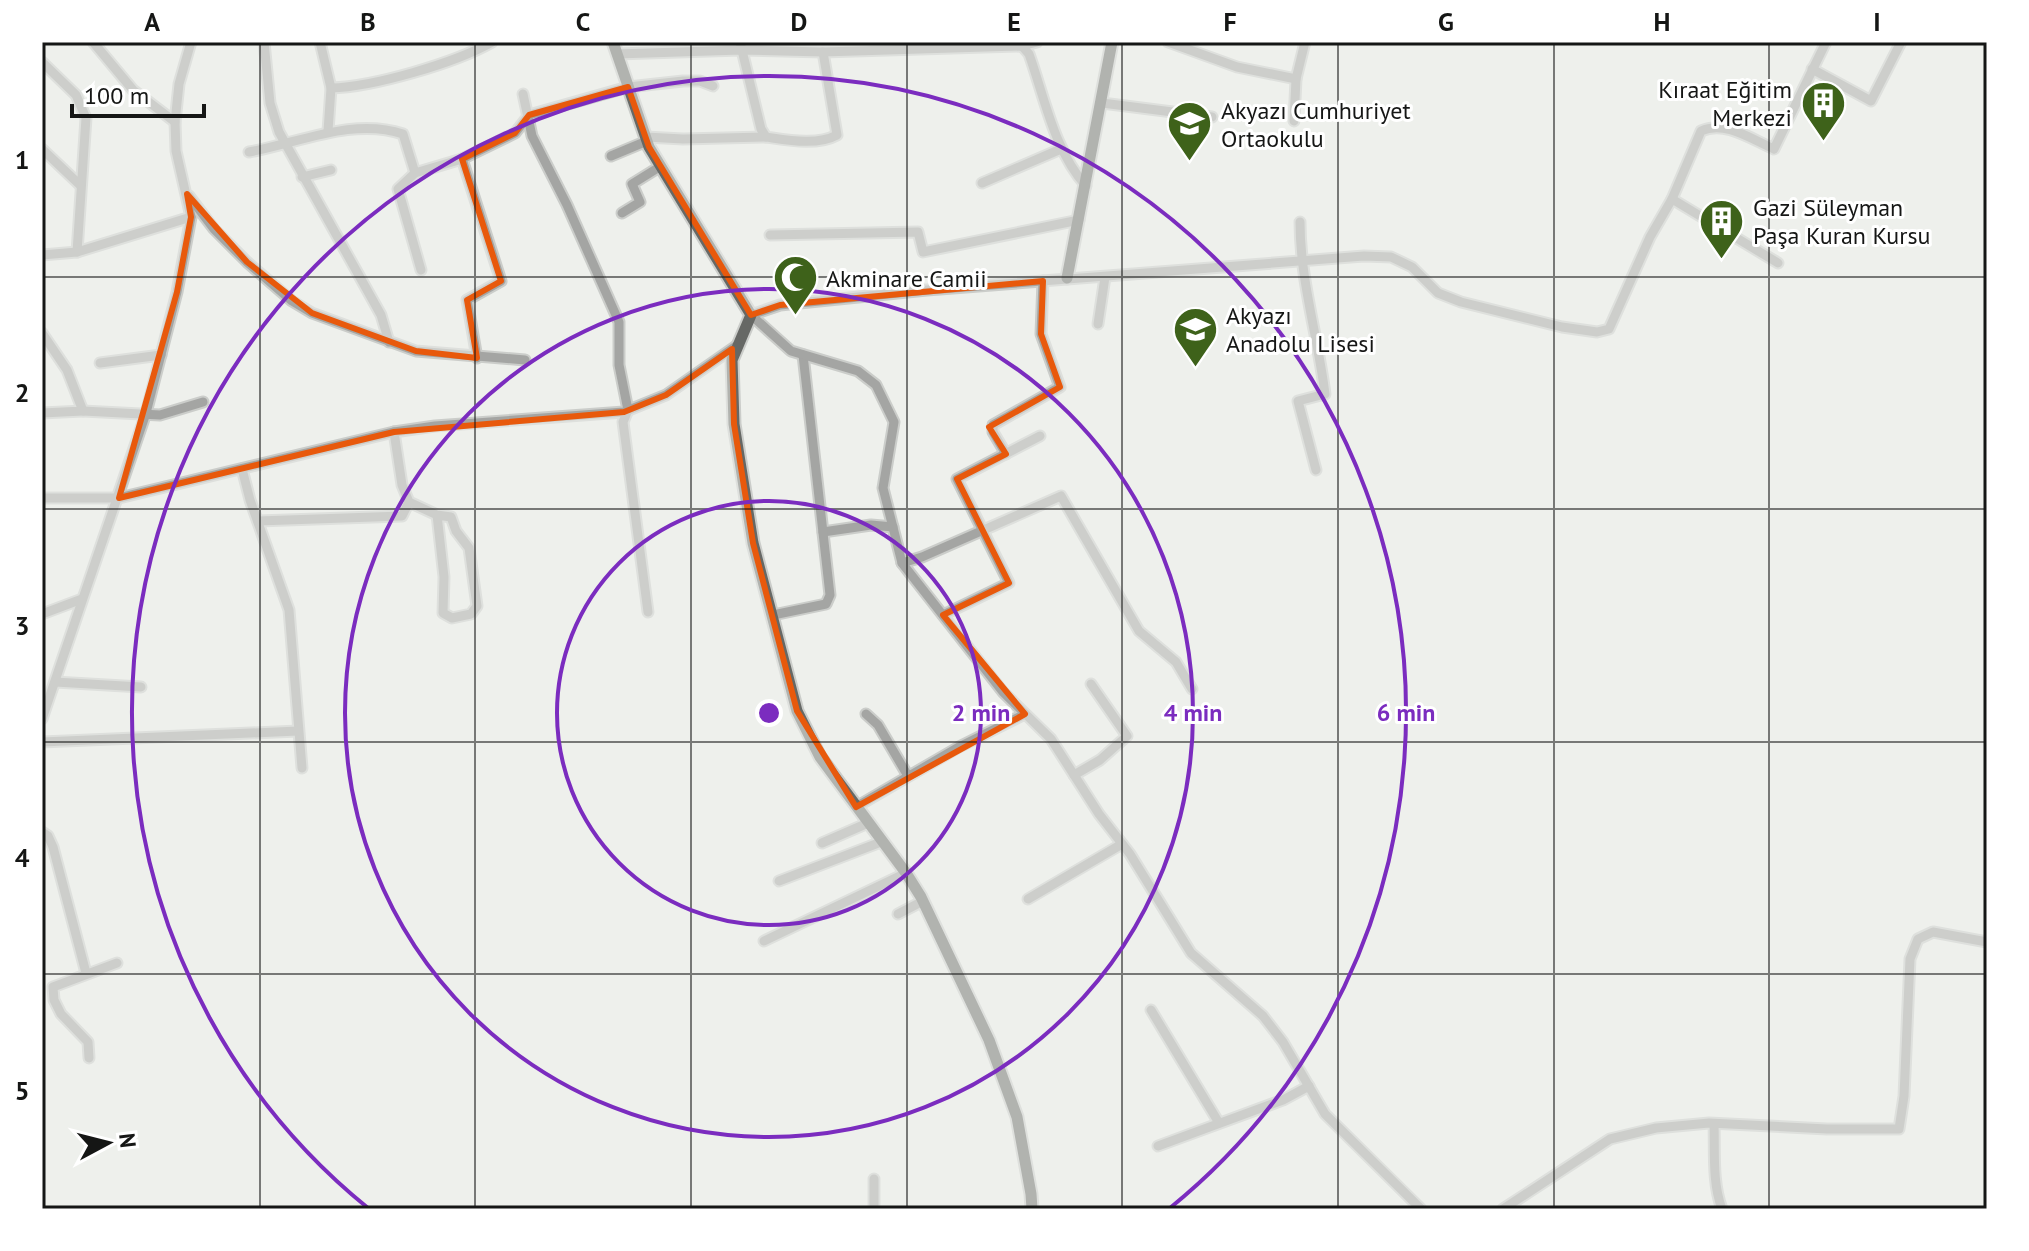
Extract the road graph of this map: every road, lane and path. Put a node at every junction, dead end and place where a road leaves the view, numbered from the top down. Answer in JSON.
{"nodes":[{"id":1,"x":93,"y":42,"type":"edge"},
{"id":2,"x":191,"y":42,"type":"edge"},
{"id":3,"x":264,"y":42,"type":"edge"},
{"id":4,"x":335,"y":42,"type":"edge"},
{"id":5,"x":492,"y":42,"type":"edge"},
{"id":6,"x":1037,"y":42,"type":"edge"},
{"id":7,"x":1112,"y":42,"type":"edge"},
{"id":8,"x":1170,"y":42,"type":"edge"},
{"id":9,"x":1305,"y":42,"type":"edge"},
{"id":10,"x":1826,"y":42,"type":"edge"},
{"id":11,"x":1901,"y":42,"type":"edge"},
{"id":12,"x":322,"y":45,"type":"edge"},
{"id":13,"x":741,"y":46,"type":"edge"},
{"id":14,"x":900,"y":46,"type":"edge"},
{"id":15,"x":1022,"y":46,"type":"junction"},
{"id":16,"x":615,"y":48,"type":"edge"},
{"id":17,"x":823,"y":52,"type":"junction"},
{"id":18,"x":42,"y":62,"type":"edge"},
{"id":19,"x":1812,"y":69,"type":"junction"},
{"id":20,"x":1296,"y":79,"type":"junction"},
{"id":21,"x":713,"y":86,"type":"dead end"},
{"id":22,"x":628,"y":87,"type":"junction"},
{"id":23,"x":331,"y":88,"type":"junction"},
{"id":24,"x":523,"y":94,"type":"dead end"},
{"id":25,"x":1102,"y":103,"type":"junction"},
{"id":26,"x":529,"y":115,"type":"junction"},
{"id":27,"x":1212,"y":117,"type":"dead end"},
{"id":28,"x":1294,"y":121,"type":"dead end"},
{"id":29,"x":175,"y":122,"type":"junction"},
{"id":30,"x":328,"y":131,"type":"junction"},
{"id":31,"x":766,"y":137,"type":"junction"},
{"id":32,"x":646,"y":139,"type":"junction"},
{"id":33,"x":285,"y":146,"type":"junction"},
{"id":34,"x":42,"y":149,"type":"edge"},
{"id":35,"x":1061,"y":149,"type":"junction"},
{"id":36,"x":249,"y":152,"type":"dead end"},
{"id":37,"x":611,"y":156,"type":"dead end"},
{"id":38,"x":462,"y":159,"type":"junction"},
{"id":39,"x":661,"y":166,"type":"junction"},
{"id":40,"x":331,"y":170,"type":"dead end"},
{"id":41,"x":415,"y":173,"type":"junction"},
{"id":42,"x":302,"y":177,"type":"junction"},
{"id":43,"x":982,"y":183,"type":"dead end"},
{"id":44,"x":80,"y":185,"type":"junction"},
{"id":45,"x":1086,"y":186,"type":"junction"},
{"id":46,"x":187,"y":194,"type":"junction"},
{"id":47,"x":1672,"y":199,"type":"junction"},
{"id":48,"x":622,"y":213,"type":"dead end"},
{"id":49,"x":191,"y":217,"type":"junction"},
{"id":50,"x":1079,"y":220,"type":"junction"},
{"id":51,"x":1300,"y":222,"type":"dead end"},
{"id":52,"x":770,"y":235,"type":"dead end"},
{"id":53,"x":77,"y":252,"type":"junction"},
{"id":54,"x":42,"y":255,"type":"edge"},
{"id":55,"x":1301,"y":259,"type":"junction"},
{"id":56,"x":1778,"y":263,"type":"dead end"},
{"id":57,"x":421,"y":270,"type":"dead end"},
{"id":58,"x":1105,"y":277,"type":"junction"},
{"id":59,"x":1067,"y":278,"type":"junction"},
{"id":60,"x":1043,"y":281,"type":"junction"},
{"id":61,"x":751,"y":315,"type":"junction"},
{"id":62,"x":1098,"y":324,"type":"dead end"},
{"id":63,"x":42,"y":333,"type":"edge"},
{"id":64,"x":389,"y":342,"type":"junction"},
{"id":65,"x":739,"y":344,"type":"junction"},
{"id":66,"x":161,"y":355,"type":"junction"},
{"id":67,"x":803,"y":355,"type":"junction"},
{"id":68,"x":477,"y":358,"type":"junction"},
{"id":69,"x":525,"y":360,"type":"dead end"},
{"id":70,"x":100,"y":363,"type":"dead end"},
{"id":71,"x":203,"y":402,"type":"dead end"},
{"id":72,"x":628,"y":410,"type":"junction"},
{"id":73,"x":83,"y":411,"type":"junction"},
{"id":74,"x":42,"y":413,"type":"edge"},
{"id":75,"x":146,"y":413,"type":"junction"},
{"id":76,"x":394,"y":432,"type":"junction"},
{"id":77,"x":1040,"y":436,"type":"dead end"},
{"id":78,"x":1006,"y":454,"type":"junction"},
{"id":79,"x":242,"y":469,"type":"junction"},
{"id":80,"x":1316,"y":470,"type":"dead end"},
{"id":81,"x":42,"y":498,"type":"edge"},
{"id":82,"x":119,"y":498,"type":"junction"},
{"id":83,"x":409,"y":502,"type":"junction"},
{"id":84,"x":437,"y":515,"type":"junction"},
{"id":85,"x":258,"y":521,"type":"junction"},
{"id":86,"x":893,"y":527,"type":"junction"},
{"id":87,"x":982,"y":531,"type":"junction"},
{"id":88,"x":823,"y":532,"type":"junction"},
{"id":89,"x":902,"y":563,"type":"junction"},
{"id":90,"x":82,"y":599,"type":"junction"},
{"id":91,"x":648,"y":612,"type":"dead end"},
{"id":92,"x":42,"y":614,"type":"edge"},
{"id":93,"x":773,"y":615,"type":"junction"},
{"id":94,"x":943,"y":615,"type":"junction"},
{"id":95,"x":55,"y":682,"type":"junction"},
{"id":96,"x":1091,"y":684,"type":"dead end"},
{"id":97,"x":141,"y":687,"type":"dead end"},
{"id":98,"x":1192,"y":689,"type":"dead end"},
{"id":99,"x":866,"y":714,"type":"dead end"},
{"id":100,"x":1025,"y":714,"type":"junction"},
{"id":101,"x":42,"y":719,"type":"edge"},
{"id":102,"x":298,"y":731,"type":"junction"},
{"id":103,"x":42,"y":742,"type":"edge"},
{"id":104,"x":302,"y":768,"type":"dead end"},
{"id":105,"x":1074,"y":775,"type":"junction"},
{"id":106,"x":908,"y":776,"type":"junction"},
{"id":107,"x":856,"y":807,"type":"junction"},
{"id":108,"x":868,"y":823,"type":"junction"},
{"id":109,"x":42,"y":832,"type":"edge"},
{"id":110,"x":881,"y":842,"type":"junction"},
{"id":111,"x":822,"y":843,"type":"dead end"},
{"id":112,"x":1122,"y":844,"type":"junction"},
{"id":113,"x":906,"y":873,"type":"junction"},
{"id":114,"x":779,"y":881,"type":"dead end"},
{"id":115,"x":1028,"y":899,"type":"dead end"},
{"id":116,"x":923,"y":901,"type":"junction"},
{"id":117,"x":898,"y":914,"type":"dead end"},
{"id":118,"x":764,"y":941,"type":"dead end"},
{"id":119,"x":1987,"y":942,"type":"edge"},
{"id":120,"x":117,"y":963,"type":"dead end"},
{"id":121,"x":86,"y":973,"type":"junction"},
{"id":122,"x":1151,"y":1010,"type":"dead end"},
{"id":123,"x":89,"y":1058,"type":"dead end"},
{"id":124,"x":1309,"y":1086,"type":"junction"},
{"id":125,"x":1219,"y":1123,"type":"junction"},
{"id":126,"x":1714,"y":1124,"type":"junction"},
{"id":127,"x":1158,"y":1146,"type":"dead end"},
{"id":128,"x":874,"y":1179,"type":"dead end"},
{"id":129,"x":874,"y":1209,"type":"edge"},
{"id":130,"x":1032,"y":1209,"type":"edge"},
{"id":131,"x":1421,"y":1209,"type":"edge"},
{"id":132,"x":1503,"y":1209,"type":"edge"},
{"id":133,"x":1722,"y":1209,"type":"edge"}],
"edges":[{"from":1,"to":29,"type":"street"},
{"from":2,"to":29,"type":"street"},
{"from":3,"to":33,"type":"street"},
{"from":4,"to":12,"type":"street"},
{"from":5,"to":23,"type":"street"},
{"from":6,"to":15,"type":"street"},
{"from":7,"to":25,"type":"main road"},
{"from":8,"to":20,"type":"street"},
{"from":9,"to":20,"type":"street"},
{"from":10,"to":19,"type":"street"},
{"from":11,"to":19,"type":"street"},
{"from":12,"to":23,"type":"street"},
{"from":13,"to":16,"type":"street"},
{"from":13,"to":17,"type":"street"},
{"from":13,"to":31,"type":"street"},
{"from":14,"to":15,"type":"street"},
{"from":14,"to":17,"type":"street"},
{"from":15,"to":35,"type":"street"},
{"from":16,"to":22,"type":"main road"},
{"from":17,"to":31,"type":"street"},
{"from":18,"to":44,"type":"street"},
{"from":19,"to":47,"type":"street"},
{"from":20,"to":28,"type":"street"},
{"from":21,"to":22,"type":"street"},
{"from":22,"to":26,"type":"street"},
{"from":22,"to":32,"type":"main road"},
{"from":23,"to":30,"type":"street"},
{"from":24,"to":26,"type":"street"},
{"from":25,"to":27,"type":"street"},
{"from":25,"to":45,"type":"main road"},
{"from":26,"to":38,"type":"street"},
{"from":26,"to":72,"type":"street"},
{"from":29,"to":46,"type":"street"},
{"from":30,"to":33,"type":"street"},
{"from":30,"to":41,"type":"street"},
{"from":31,"to":32,"type":"street"},
{"from":32,"to":37,"type":"street"},
{"from":32,"to":39,"type":"main road"},
{"from":33,"to":36,"type":"street"},
{"from":33,"to":42,"type":"street"},
{"from":34,"to":44,"type":"street"},
{"from":35,"to":43,"type":"street"},
{"from":35,"to":45,"type":"street"},
{"from":38,"to":41,"type":"street"},
{"from":38,"to":68,"type":"street"},
{"from":39,"to":48,"type":"street"},
{"from":39,"to":61,"type":"main road"},
{"from":40,"to":42,"type":"street"},
{"from":41,"to":57,"type":"street"},
{"from":42,"to":64,"type":"street"},
{"from":44,"to":53,"type":"street"},
{"from":45,"to":50,"type":"main road"},
{"from":46,"to":49,"type":"street"},
{"from":46,"to":64,"type":"street"},
{"from":47,"to":55,"type":"street"},
{"from":47,"to":56,"type":"street"},
{"from":49,"to":53,"type":"street"},
{"from":49,"to":66,"type":"street"},
{"from":50,"to":52,"type":"street"},
{"from":50,"to":59,"type":"main road"},
{"from":51,"to":55,"type":"street"},
{"from":53,"to":54,"type":"street"},
{"from":55,"to":58,"type":"street"},
{"from":55,"to":80,"type":"street"},
{"from":58,"to":59,"type":"street"},
{"from":58,"to":62,"type":"street"},
{"from":59,"to":60,"type":"street"},
{"from":60,"to":61,"type":"street"},
{"from":60,"to":78,"type":"street"},
{"from":61,"to":65,"type":"main road"},
{"from":61,"to":67,"type":"street"},
{"from":63,"to":73,"type":"street"},
{"from":64,"to":68,"type":"street"},
{"from":65,"to":72,"type":"street"},
{"from":65,"to":93,"type":"main road"},
{"from":66,"to":70,"type":"street"},
{"from":66,"to":75,"type":"street"},
{"from":67,"to":86,"type":"street"},
{"from":67,"to":88,"type":"street"},
{"from":68,"to":69,"type":"street"},
{"from":71,"to":75,"type":"street"},
{"from":72,"to":76,"type":"street"},
{"from":72,"to":91,"type":"street"},
{"from":73,"to":74,"type":"street"},
{"from":73,"to":75,"type":"street"},
{"from":75,"to":82,"type":"street"},
{"from":76,"to":79,"type":"street"},
{"from":76,"to":83,"type":"street"},
{"from":77,"to":78,"type":"street"},
{"from":78,"to":87,"type":"street"},
{"from":79,"to":82,"type":"street"},
{"from":79,"to":85,"type":"street"},
{"from":81,"to":82,"type":"street"},
{"from":82,"to":90,"type":"street"},
{"from":83,"to":84,"type":"street"},
{"from":83,"to":85,"type":"street"},
{"from":84,"to":84,"type":"street"},
{"from":85,"to":102,"type":"street"},
{"from":86,"to":88,"type":"street"},
{"from":86,"to":89,"type":"street"},
{"from":87,"to":89,"type":"street"},
{"from":87,"to":94,"type":"street"},
{"from":87,"to":98,"type":"street"},
{"from":88,"to":93,"type":"street"},
{"from":89,"to":94,"type":"street"},
{"from":90,"to":92,"type":"street"},
{"from":90,"to":95,"type":"street"},
{"from":93,"to":107,"type":"main road"},
{"from":94,"to":100,"type":"street"},
{"from":95,"to":97,"type":"street"},
{"from":95,"to":101,"type":"street"},
{"from":96,"to":105,"type":"street"},
{"from":99,"to":106,"type":"street"},
{"from":100,"to":105,"type":"street"},
{"from":100,"to":106,"type":"street"},
{"from":102,"to":103,"type":"street"},
{"from":102,"to":104,"type":"street"},
{"from":105,"to":112,"type":"street"},
{"from":106,"to":107,"type":"street"},
{"from":107,"to":108,"type":"main road"},
{"from":108,"to":110,"type":"main road"},
{"from":108,"to":111,"type":"street"},
{"from":109,"to":121,"type":"street"},
{"from":110,"to":113,"type":"main road"},
{"from":110,"to":114,"type":"street"},
{"from":112,"to":115,"type":"street"},
{"from":112,"to":124,"type":"street"},
{"from":113,"to":116,"type":"main road"},
{"from":113,"to":118,"type":"street"},
{"from":116,"to":117,"type":"street"},
{"from":116,"to":130,"type":"main road"},
{"from":119,"to":126,"type":"street"},
{"from":120,"to":121,"type":"street"},
{"from":121,"to":123,"type":"street"},
{"from":122,"to":125,"type":"street"},
{"from":124,"to":125,"type":"street"},
{"from":124,"to":131,"type":"street"},
{"from":125,"to":127,"type":"street"},
{"from":126,"to":132,"type":"street"},
{"from":126,"to":133,"type":"street"},
{"from":128,"to":129,"type":"street"}]}
